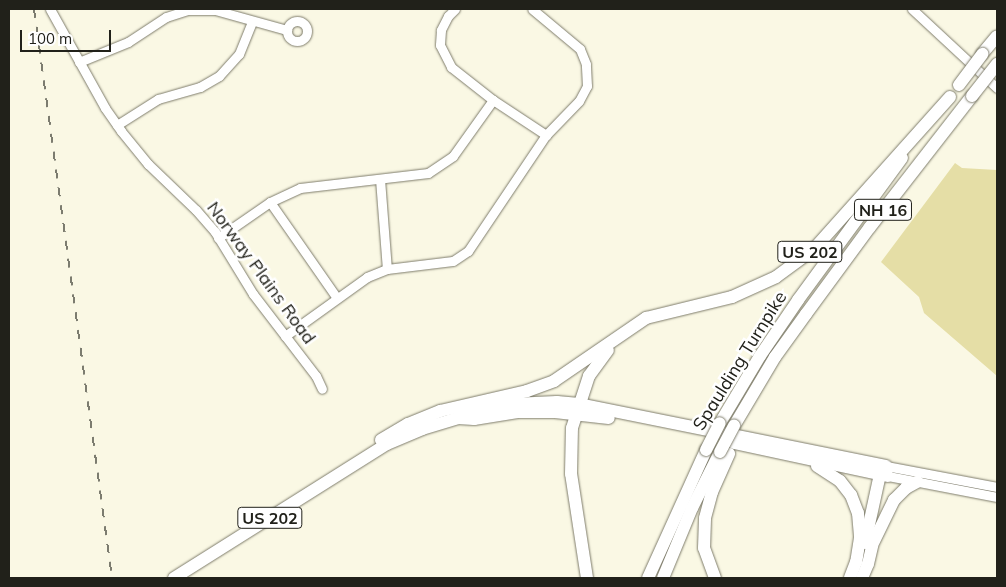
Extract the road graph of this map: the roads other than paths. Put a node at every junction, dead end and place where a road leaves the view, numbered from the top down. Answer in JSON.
{"nodes":[{"id":1,"x":50,"y":9,"type":"edge"},
{"id":2,"x":455,"y":9,"type":"edge"},
{"id":3,"x":532,"y":9,"type":"edge"},
{"id":4,"x":912,"y":9,"type":"edge"},
{"id":5,"x":252,"y":21,"type":"junction"},
{"id":6,"x":287,"y":30,"type":"dead end"},
{"id":7,"x":997,"y":36,"type":"edge"},
{"id":8,"x":79,"y":62,"type":"junction"},
{"id":9,"x":997,"y":64,"type":"edge"},
{"id":10,"x":997,"y":88,"type":"edge"},
{"id":11,"x":950,"y":96,"type":"junction"},
{"id":12,"x":493,"y":100,"type":"junction"},
{"id":13,"x":117,"y":125,"type":"junction"},
{"id":14,"x":546,"y":135,"type":"junction"},
{"id":15,"x":380,"y":180,"type":"junction"},
{"id":16,"x":270,"y":202,"type":"junction"},
{"id":17,"x":218,"y":238,"type":"junction"},
{"id":18,"x":387,"y":269,"type":"junction"},
{"id":19,"x":337,"y":298,"type":"junction"},
{"id":20,"x":621,"y":334,"type":"junction"},
{"id":21,"x":285,"y":336,"type":"junction"},
{"id":22,"x":322,"y":388,"type":"dead end"},
{"id":23,"x":577,"y":408,"type":"junction"},
{"id":24,"x":725,"y":453,"type":"junction"},
{"id":25,"x":782,"y":454,"type":"junction"},
{"id":26,"x":366,"y":457,"type":"junction"},
{"id":27,"x":885,"y":472,"type":"junction"},
{"id":28,"x":917,"y":482,"type":"junction"},
{"id":29,"x":997,"y":487,"type":"edge"},
{"id":30,"x":997,"y":496,"type":"edge"},
{"id":31,"x":872,"y":546,"type":"junction"},
{"id":32,"x":174,"y":578,"type":"edge"},
{"id":33,"x":587,"y":578,"type":"edge"},
{"id":34,"x":648,"y":578,"type":"edge"},
{"id":35,"x":663,"y":578,"type":"edge"},
{"id":36,"x":715,"y":578,"type":"edge"},
{"id":37,"x":850,"y":578,"type":"edge"},
{"id":38,"x":862,"y":578,"type":"edge"}],
"edges":[{"from":1,"to":8,"type":"street","name":"Norway Plains Road"},
{"from":2,"to":12,"type":"street"},
{"from":3,"to":14,"type":"street"},
{"from":4,"to":10,"type":"street"},
{"from":5,"to":6,"type":"street"},
{"from":5,"to":8,"type":"street"},
{"from":5,"to":13,"type":"street"},
{"from":7,"to":11,"type":"highway","name":"Spaulding Turnpike","number":"NH 16","bridge":true},
{"from":8,"to":13,"type":"street","name":"Norway Plains Road"},
{"from":9,"to":24,"type":"highway","name":"Spaulding Turnpike","number":"NH 16","bridge":true},
{"from":11,"to":20,"type":"highway","number":"US 202"},
{"from":11,"to":34,"type":"highway","name":"Spaulding Turnpike","number":"NH 16","bridge":true},
{"from":12,"to":14,"type":"street"},
{"from":12,"to":15,"type":"street"},
{"from":13,"to":17,"type":"street","name":"Norway Plains Road"},
{"from":14,"to":18,"type":"street"},
{"from":15,"to":16,"type":"street"},
{"from":15,"to":18,"type":"street"},
{"from":16,"to":17,"type":"street"},
{"from":16,"to":19,"type":"street"},
{"from":17,"to":21,"type":"street","name":"Norway Plains Road"},
{"from":18,"to":19,"type":"street"},
{"from":19,"to":21,"type":"street"},
{"from":20,"to":23,"type":"highway"},
{"from":20,"to":26,"type":"highway","number":"US 202"},
{"from":21,"to":22,"type":"street","name":"Norway Plains Road"},
{"from":23,"to":25,"type":"highway","number":"US 202"},
{"from":23,"to":26,"type":"highway","number":"US 202"},
{"from":23,"to":27,"type":"highway"},
{"from":23,"to":33,"type":"highway"},
{"from":24,"to":35,"type":"highway","name":"Spaulding Turnpike","number":"NH 16"},
{"from":24,"to":36,"type":"highway"},
{"from":25,"to":27,"type":"highway"},
{"from":25,"to":37,"type":"highway","number":"US 202"},
{"from":26,"to":32,"type":"highway","number":"US 202"},
{"from":27,"to":28,"type":"street"},
{"from":27,"to":29,"type":"street"},
{"from":27,"to":31,"type":"highway"},
{"from":27,"to":37,"type":"highway"},
{"from":28,"to":30,"type":"street"},
{"from":28,"to":31,"type":"highway"},
{"from":31,"to":38,"type":"highway"}]}
